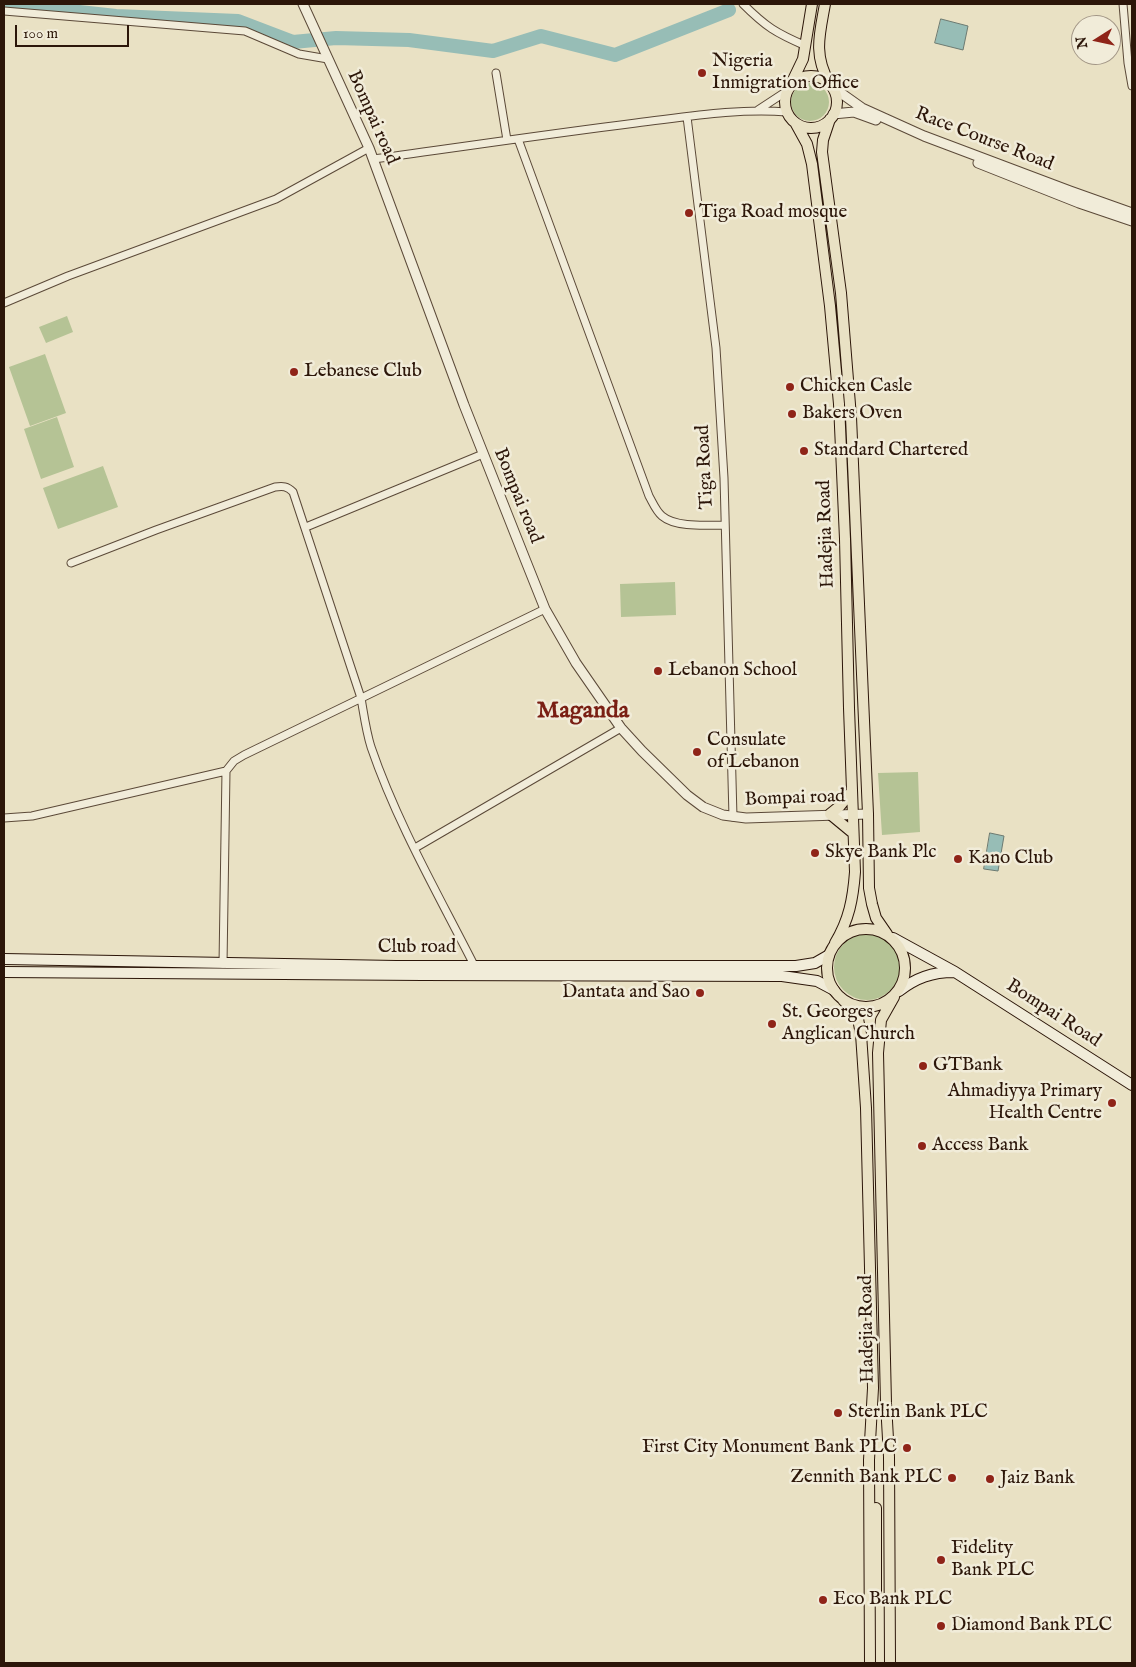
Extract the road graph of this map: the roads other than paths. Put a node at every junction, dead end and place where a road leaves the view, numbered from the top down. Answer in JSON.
{"nodes":[{"id":1,"x":303,"y":4,"type":"edge"},
{"id":2,"x":743,"y":4,"type":"edge"},
{"id":3,"x":812,"y":4,"type":"edge"},
{"id":4,"x":825,"y":4,"type":"edge"},
{"id":5,"x":1123,"y":4,"type":"edge"},
{"id":6,"x":4,"y":11,"type":"edge"},
{"id":7,"x":1132,"y":22,"type":"edge"},
{"id":8,"x":1124,"y":23,"type":"junction"},
{"id":9,"x":806,"y":46,"type":"junction"},
{"id":10,"x":328,"y":59,"type":"junction"},
{"id":11,"x":496,"y":72,"type":"dead end"},
{"id":12,"x":830,"y":84,"type":"junction"},
{"id":13,"x":1132,"y":86,"type":"edge"},
{"id":14,"x":789,"y":88,"type":"junction"},
{"id":15,"x":758,"y":110,"type":"junction"},
{"id":16,"x":787,"y":112,"type":"junction"},
{"id":17,"x":687,"y":117,"type":"junction"},
{"id":18,"x":832,"y":117,"type":"junction"},
{"id":19,"x":796,"y":124,"type":"junction"},
{"id":20,"x":518,"y":139,"type":"junction"},
{"id":21,"x":507,"y":140,"type":"junction"},
{"id":22,"x":369,"y":148,"type":"junction"},
{"id":23,"x":373,"y":159,"type":"junction"},
{"id":24,"x":1132,"y":212,"type":"edge"},
{"id":25,"x":1132,"y":220,"type":"edge"},
{"id":26,"x":4,"y":304,"type":"edge"},
{"id":27,"x":483,"y":454,"type":"junction"},
{"id":28,"x":725,"y":525,"type":"junction"},
{"id":29,"x":306,"y":527,"type":"junction"},
{"id":30,"x":71,"y":563,"type":"dead end"},
{"id":31,"x":546,"y":609,"type":"junction"},
{"id":32,"x":361,"y":698,"type":"junction"},
{"id":33,"x":621,"y":728,"type":"junction"},
{"id":34,"x":226,"y":771,"type":"junction"},
{"id":35,"x":852,"y":791,"type":"junction"},
{"id":36,"x":852,"y":813,"type":"junction"},
{"id":37,"x":830,"y":814,"type":"junction"},
{"id":38,"x":868,"y":814,"type":"junction"},
{"id":39,"x":733,"y":817,"type":"junction"},
{"id":40,"x":4,"y":818,"type":"edge"},
{"id":41,"x":853,"y":833,"type":"junction"},
{"id":42,"x":415,"y":848,"type":"junction"},
{"id":43,"x":890,"y":936,"type":"junction"},
{"id":44,"x":835,"y":943,"type":"junction"},
{"id":45,"x":828,"y":955,"type":"junction"},
{"id":46,"x":4,"y":959,"type":"edge"},
{"id":47,"x":223,"y":964,"type":"junction"},
{"id":48,"x":474,"y":966,"type":"junction"},
{"id":49,"x":235,"y":969,"type":"junction"},
{"id":50,"x":683,"y":970,"type":"junction"},
{"id":51,"x":4,"y":972,"type":"edge"},
{"id":52,"x":955,"y":972,"type":"junction"},
{"id":53,"x":834,"y":990,"type":"junction"},
{"id":54,"x":896,"y":994,"type":"junction"},
{"id":55,"x":843,"y":1000,"type":"junction"},
{"id":56,"x":1132,"y":1085,"type":"edge"},
{"id":57,"x":886,"y":1403,"type":"junction"},
{"id":58,"x":872,"y":1407,"type":"junction"},
{"id":59,"x":880,"y":1442,"type":"junction"},
{"id":60,"x":870,"y":1663,"type":"edge"},
{"id":61,"x":876,"y":1663,"type":"edge"},
{"id":62,"x":883,"y":1663,"type":"edge"},
{"id":63,"x":890,"y":1663,"type":"edge"}],
"edges":[{"from":1,"to":10,"type":"street","name":"Bompai road"},
{"from":2,"to":9,"type":"street"},
{"from":3,"to":9,"type":"main road"},
{"from":4,"to":12,"type":"main road"},
{"from":5,"to":8,"type":"street"},
{"from":6,"to":10,"type":"street"},
{"from":7,"to":8,"type":"street"},
{"from":8,"to":13,"type":"street"},
{"from":9,"to":14,"type":"main road"},
{"from":10,"to":22,"type":"street","name":"Bompai road"},
{"from":11,"to":21,"type":"street"},
{"from":12,"to":14,"type":"main road"},
{"from":12,"to":18,"type":"main road"},
{"from":12,"to":24,"type":"street","name":"Race Course Road"},
{"from":14,"to":15,"type":"street"},
{"from":14,"to":16,"type":"main road"},
{"from":15,"to":16,"type":"street"},
{"from":15,"to":17,"type":"street"},
{"from":16,"to":19,"type":"main road"},
{"from":17,"to":20,"type":"street"},
{"from":17,"to":28,"type":"street","name":"Tiga Road"},
{"from":18,"to":19,"type":"main road"},
{"from":18,"to":25,"type":"street","name":"Race Course Road"},
{"from":18,"to":38,"type":"main road","name":"Hadejia Road"},
{"from":19,"to":35,"type":"main road","name":"Hadejia Road"},
{"from":20,"to":21,"type":"street"},
{"from":20,"to":28,"type":"street"},
{"from":21,"to":23,"type":"street"},
{"from":22,"to":23,"type":"street","name":"Bompai road"},
{"from":22,"to":26,"type":"street"},
{"from":23,"to":27,"type":"street","name":"Bompai road"},
{"from":27,"to":29,"type":"street"},
{"from":27,"to":31,"type":"street","name":"Bompai road"},
{"from":28,"to":39,"type":"street","name":"Tiga Road"},
{"from":29,"to":30,"type":"street"},
{"from":29,"to":32,"type":"street"},
{"from":31,"to":32,"type":"street"},
{"from":31,"to":33,"type":"street","name":"Bompai road"},
{"from":32,"to":34,"type":"street"},
{"from":32,"to":42,"type":"street"},
{"from":33,"to":39,"type":"street","name":"Bompai road"},
{"from":33,"to":42,"type":"street"},
{"from":34,"to":40,"type":"street"},
{"from":34,"to":47,"type":"street"},
{"from":35,"to":36,"type":"main road","name":"Hadejia Road"},
{"from":35,"to":37,"type":"main road"},
{"from":36,"to":37,"type":"street","name":"Bompai road"},
{"from":36,"to":38,"type":"street","name":"Bompai road"},
{"from":36,"to":41,"type":"main road","name":"Hadejia Road"},
{"from":37,"to":39,"type":"street","name":"Bompai road"},
{"from":37,"to":41,"type":"main road"},
{"from":38,"to":43,"type":"main road","name":"Hadejia Road"},
{"from":41,"to":44,"type":"main road","name":"Hadejia Road"},
{"from":42,"to":48,"type":"street"},
{"from":43,"to":44,"type":"main road"},
{"from":43,"to":52,"type":"main road","name":"Bompai Road"},
{"from":43,"to":54,"type":"main road"},
{"from":44,"to":45,"type":"main road"},
{"from":45,"to":50,"type":"main road","name":"Club road"},
{"from":45,"to":53,"type":"main road"},
{"from":46,"to":47,"type":"main road","name":"Club road"},
{"from":47,"to":49,"type":"main road","name":"Club road"},
{"from":48,"to":49,"type":"main road","name":"Club road"},
{"from":48,"to":50,"type":"main road","name":"Club road"},
{"from":49,"to":50,"type":"main road"},
{"from":49,"to":51,"type":"main road"},
{"from":50,"to":53,"type":"main road"},
{"from":52,"to":54,"type":"main road"},
{"from":52,"to":56,"type":"main road","name":"Bompai Road"},
{"from":53,"to":55,"type":"main road"},
{"from":54,"to":55,"type":"main road"},
{"from":54,"to":57,"type":"main road","name":"Hadejia Road"},
{"from":55,"to":58,"type":"main road","name":"Hadejia Road"},
{"from":57,"to":59,"type":"main road"},
{"from":57,"to":63,"type":"main road","name":"Hadejia Road"},
{"from":58,"to":59,"type":"main road"},
{"from":58,"to":60,"type":"main road","name":"Hadejia Road"},
{"from":59,"to":61,"type":"main road"},
{"from":59,"to":62,"type":"main road"}]}
